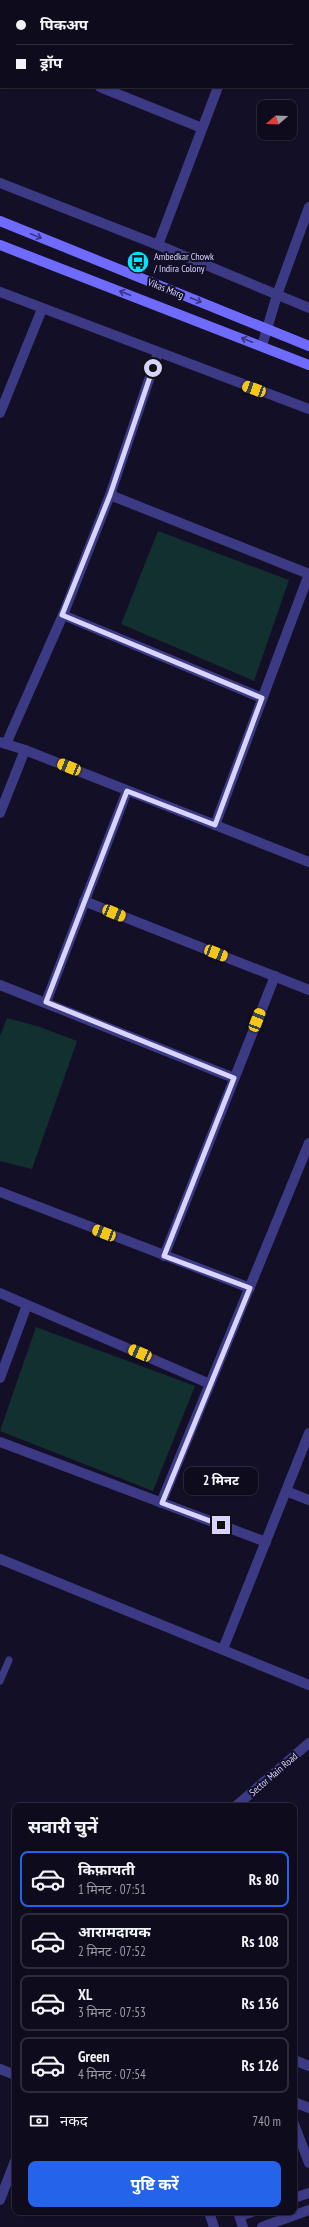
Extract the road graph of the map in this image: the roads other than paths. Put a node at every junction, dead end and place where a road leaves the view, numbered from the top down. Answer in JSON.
{"nodes":[{"id":1,"x":102,"y":88,"type":"edge"},
{"id":2,"x":218,"y":88,"type":"edge"},
{"id":3,"x":202,"y":128,"type":"junction"},
{"id":4,"x":0,"y":183,"type":"edge"},
{"id":5,"x":309,"y":207,"type":"edge"},
{"id":6,"x":0,"y":221,"type":"edge"},
{"id":7,"x":0,"y":245,"type":"edge"},
{"id":8,"x":158,"y":245,"type":"junction"},
{"id":9,"x":0,"y":292,"type":"edge"},
{"id":10,"x":277,"y":295,"type":"junction"},
{"id":11,"x":309,"y":308,"type":"edge"},
{"id":12,"x":42,"y":309,"type":"junction"},
{"id":13,"x":269,"y":330,"type":"junction"},
{"id":14,"x":262,"y":346,"type":"junction"},
{"id":15,"x":309,"y":346,"type":"edge"},
{"id":16,"x":158,"y":353,"type":"junction"},
{"id":17,"x":309,"y":365,"type":"edge"},
{"id":18,"x":309,"y":409,"type":"edge"},
{"id":19,"x":0,"y":413,"type":"edge"},
{"id":20,"x":110,"y":495,"type":"junction"},
{"id":21,"x":309,"y":574,"type":"edge"},
{"id":22,"x":62,"y":615,"type":"junction"},
{"id":23,"x":262,"y":698,"type":"junction"},
{"id":24,"x":3,"y":743,"type":"edge"},
{"id":25,"x":25,"y":750,"type":"junction"},
{"id":26,"x":127,"y":791,"type":"junction"},
{"id":27,"x":0,"y":813,"type":"edge"},
{"id":28,"x":215,"y":825,"type":"junction"},
{"id":29,"x":309,"y":862,"type":"edge"},
{"id":30,"x":84,"y":901,"type":"junction"},
{"id":31,"x":275,"y":976,"type":"junction"},
{"id":32,"x":0,"y":985,"type":"edge"},
{"id":33,"x":309,"y":990,"type":"edge"},
{"id":34,"x":46,"y":1002,"type":"junction"},
{"id":35,"x":234,"y":1078,"type":"junction"},
{"id":36,"x":309,"y":1143,"type":"edge"},
{"id":37,"x":0,"y":1192,"type":"edge"},
{"id":38,"x":164,"y":1256,"type":"junction"},
{"id":39,"x":250,"y":1288,"type":"junction"},
{"id":40,"x":0,"y":1293,"type":"edge"},
{"id":41,"x":27,"y":1305,"type":"junction"},
{"id":42,"x":0,"y":1378,"type":"edge"},
{"id":43,"x":210,"y":1384,"type":"junction"},
{"id":44,"x":309,"y":1433,"type":"edge"},
{"id":45,"x":0,"y":1442,"type":"edge"},
{"id":46,"x":286,"y":1491,"type":"junction"},
{"id":47,"x":309,"y":1500,"type":"edge"},
{"id":48,"x":162,"y":1503,"type":"junction"},
{"id":49,"x":266,"y":1542,"type":"junction"},
{"id":50,"x":0,"y":1559,"type":"edge"},
{"id":51,"x":223,"y":1649,"type":"junction"},
{"id":52,"x":8,"y":1660,"type":"dead end"},
{"id":53,"x":0,"y":1681,"type":"edge"},
{"id":54,"x":309,"y":1685,"type":"edge"},
{"id":55,"x":309,"y":1743,"type":"edge"},
{"id":56,"x":239,"y":1803,"type":"edge"},
{"id":57,"x":297,"y":2061,"type":"edge"},
{"id":58,"x":309,"y":2066,"type":"edge"},
{"id":59,"x":0,"y":2069,"type":"edge"},
{"id":60,"x":12,"y":2074,"type":"edge"},
{"id":61,"x":297,"y":2103,"type":"edge"},
{"id":62,"x":309,"y":2108,"type":"edge"},
{"id":63,"x":297,"y":2132,"type":"edge"},
{"id":64,"x":309,"y":2163,"type":"edge"},
{"id":65,"x":12,"y":2170,"type":"edge"},
{"id":66,"x":309,"y":2193,"type":"edge"},
{"id":67,"x":297,"y":2197,"type":"edge"},
{"id":68,"x":0,"y":2200,"type":"edge"},
{"id":69,"x":309,"y":2210,"type":"edge"},
{"id":70,"x":297,"y":2214,"type":"edge"},
{"id":71,"x":210,"y":2215,"type":"edge"},
{"id":72,"x":239,"y":2215,"type":"edge"},
{"id":73,"x":295,"y":2215,"type":"edge"},
{"id":74,"x":214,"y":2227,"type":"edge"},
{"id":75,"x":243,"y":2227,"type":"edge"},
{"id":76,"x":262,"y":2227,"type":"edge"}],
"edges":[{"from":1,"to":3,"type":"street"},
{"from":2,"to":3,"type":"street"},
{"from":3,"to":8,"type":"street"},
{"from":4,"to":8,"type":"street"},
{"from":5,"to":10,"type":"street"},
{"from":6,"to":13,"type":"main road","name":"Vikas Marg","one_way":true},
{"from":14,"to":7,"type":"main road","name":"Vikas Marg","one_way":true},
{"from":8,"to":10,"type":"street"},
{"from":9,"to":12,"type":"street"},
{"from":10,"to":11,"type":"street"},
{"from":10,"to":13,"type":"street"},
{"from":12,"to":16,"type":"street"},
{"from":12,"to":19,"type":"street"},
{"from":13,"to":14,"type":"street"},
{"from":13,"to":15,"type":"main road","name":"Vikas Marg"},
{"from":14,"to":17,"type":"main road","name":"Vikas Marg"},
{"from":16,"to":18,"type":"street"},
{"from":16,"to":20,"type":"street"},
{"from":20,"to":21,"type":"street"},
{"from":20,"to":22,"type":"street"},
{"from":21,"to":23,"type":"street"},
{"from":22,"to":23,"type":"street"},
{"from":22,"to":24,"type":"street"},
{"from":23,"to":28,"type":"street"},
{"from":24,"to":25,"type":"street"},
{"from":25,"to":26,"type":"street"},
{"from":25,"to":27,"type":"street"},
{"from":26,"to":28,"type":"street"},
{"from":26,"to":30,"type":"street"},
{"from":28,"to":29,"type":"street"},
{"from":30,"to":31,"type":"street"},
{"from":30,"to":34,"type":"street"},
{"from":31,"to":33,"type":"street"},
{"from":31,"to":35,"type":"street"},
{"from":32,"to":34,"type":"street"},
{"from":34,"to":35,"type":"street"},
{"from":35,"to":38,"type":"street"},
{"from":36,"to":39,"type":"street"},
{"from":37,"to":38,"type":"street"},
{"from":38,"to":39,"type":"street"},
{"from":39,"to":43,"type":"street"},
{"from":40,"to":41,"type":"street"},
{"from":41,"to":42,"type":"street"},
{"from":41,"to":43,"type":"street"},
{"from":43,"to":48,"type":"street"},
{"from":44,"to":46,"type":"street"},
{"from":45,"to":48,"type":"street"},
{"from":46,"to":47,"type":"street"},
{"from":46,"to":49,"type":"street"},
{"from":48,"to":49,"type":"street"},
{"from":49,"to":51,"type":"street"},
{"from":50,"to":51,"type":"street"},
{"from":51,"to":54,"type":"street"},
{"from":52,"to":53,"type":"lane"},
{"from":55,"to":56,"type":"street","name":"Sector Main Road"},
{"from":57,"to":58,"type":"street"},
{"from":59,"to":60,"type":"street"},
{"from":61,"to":62,"type":"street"},
{"from":63,"to":64,"type":"street"},
{"from":65,"to":68,"type":"street"},
{"from":66,"to":67,"type":"street"},
{"from":69,"to":70,"type":"street"},
{"from":71,"to":74,"type":"street"},
{"from":72,"to":75,"type":"street"},
{"from":73,"to":76,"type":"street"}]}
